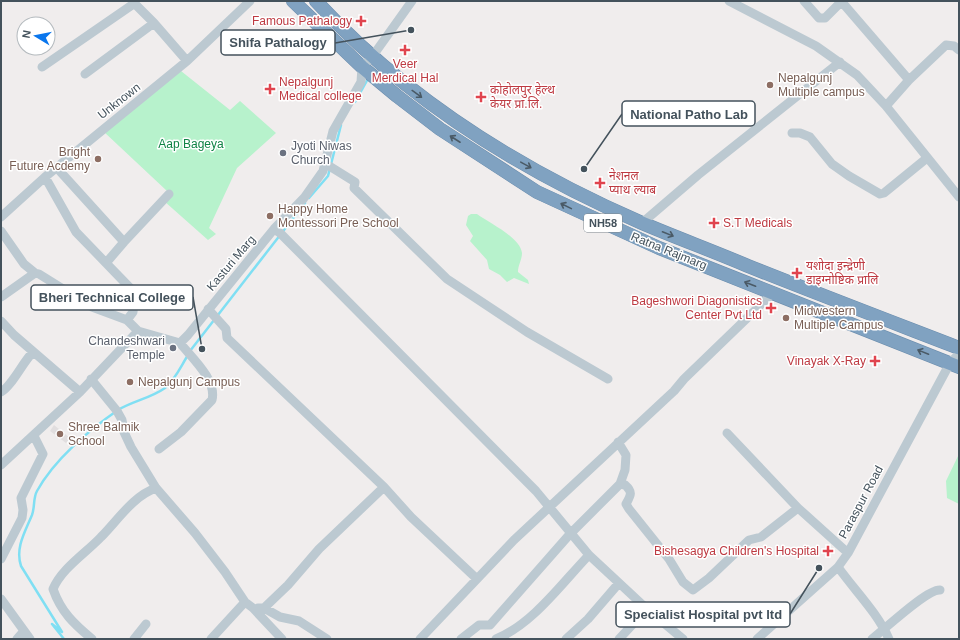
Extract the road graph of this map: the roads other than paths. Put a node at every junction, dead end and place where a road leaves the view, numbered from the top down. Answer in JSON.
{"nodes":[{"id":1,"x":250,"y":1,"type":"edge"},
{"id":2,"x":294,"y":1,"type":"edge"},
{"id":3,"x":316,"y":1,"type":"edge"},
{"id":4,"x":412,"y":1,"type":"edge"},
{"id":5,"x":729,"y":1,"type":"edge"},
{"id":6,"x":804,"y":1,"type":"edge"},
{"id":7,"x":841,"y":1,"type":"edge"},
{"id":8,"x":154,"y":23,"type":"junction"},
{"id":9,"x":959,"y":50,"type":"edge"},
{"id":10,"x":372,"y":57,"type":"junction"},
{"id":11,"x":187,"y":61,"type":"junction"},
{"id":12,"x":840,"y":62,"type":"junction"},
{"id":13,"x":42,"y":67,"type":"dead end"},
{"id":14,"x":362,"y":67,"type":"junction"},
{"id":15,"x":85,"y":74,"type":"dead end"},
{"id":16,"x":909,"y":80,"type":"junction"},
{"id":17,"x":886,"y":106,"type":"junction"},
{"id":18,"x":792,"y":133,"type":"dead end"},
{"id":19,"x":927,"y":158,"type":"junction"},
{"id":20,"x":326,"y":164,"type":"junction"},
{"id":21,"x":57,"y":168,"type":"junction"},
{"id":22,"x":45,"y":177,"type":"junction"},
{"id":23,"x":169,"y":194,"type":"dead end"},
{"id":24,"x":959,"y":197,"type":"edge"},
{"id":25,"x":1,"y":217,"type":"edge"},
{"id":26,"x":642,"y":223,"type":"junction"},
{"id":27,"x":274,"y":229,"type":"junction"},
{"id":28,"x":1,"y":231,"type":"edge"},
{"id":29,"x":124,"y":242,"type":"junction"},
{"id":30,"x":106,"y":263,"type":"junction"},
{"id":31,"x":35,"y":273,"type":"junction"},
{"id":32,"x":774,"y":292,"type":"junction"},
{"id":33,"x":1,"y":297,"type":"edge"},
{"id":34,"x":208,"y":309,"type":"junction"},
{"id":35,"x":127,"y":320,"type":"junction"},
{"id":36,"x":1,"y":322,"type":"edge"},
{"id":37,"x":138,"y":331,"type":"junction"},
{"id":38,"x":180,"y":343,"type":"junction"},
{"id":39,"x":959,"y":348,"type":"edge"},
{"id":40,"x":33,"y":352,"type":"junction"},
{"id":41,"x":956,"y":361,"type":"edge"},
{"id":42,"x":91,"y":379,"type":"junction"},
{"id":43,"x":608,"y":379,"type":"dead end"},
{"id":44,"x":1,"y":392,"type":"edge"},
{"id":45,"x":80,"y":392,"type":"junction"},
{"id":46,"x":727,"y":432,"type":"dead end"},
{"id":47,"x":34,"y":436,"type":"junction"},
{"id":48,"x":618,"y":442,"type":"junction"},
{"id":49,"x":159,"y":449,"type":"dead end"},
{"id":50,"x":1,"y":465,"type":"edge"},
{"id":51,"x":620,"y":484,"type":"junction"},
{"id":52,"x":384,"y":487,"type":"junction"},
{"id":53,"x":156,"y":488,"type":"junction"},
{"id":54,"x":549,"y":508,"type":"junction"},
{"id":55,"x":798,"y":508,"type":"junction"},
{"id":56,"x":570,"y":534,"type":"junction"},
{"id":57,"x":848,"y":553,"type":"junction"},
{"id":58,"x":589,"y":555,"type":"junction"},
{"id":59,"x":1,"y":559,"type":"edge"},
{"id":60,"x":838,"y":567,"type":"junction"},
{"id":61,"x":477,"y":579,"type":"junction"},
{"id":62,"x":619,"y":583,"type":"junction"},
{"id":63,"x":940,"y":590,"type":"dead end"},
{"id":64,"x":1,"y":599,"type":"edge"},
{"id":65,"x":245,"y":602,"type":"junction"},
{"id":66,"x":254,"y":608,"type":"junction"},
{"id":67,"x":264,"y":608,"type":"junction"},
{"id":68,"x":647,"y":609,"type":"junction"},
{"id":69,"x":146,"y":624,"type":"dead end"},
{"id":70,"x":885,"y":629,"type":"junction"},
{"id":71,"x":24,"y":631,"type":"junction"},
{"id":72,"x":17,"y":639,"type":"edge"},
{"id":73,"x":30,"y":639,"type":"edge"},
{"id":74,"x":92,"y":639,"type":"edge"},
{"id":75,"x":134,"y":639,"type":"edge"},
{"id":76,"x":211,"y":639,"type":"edge"},
{"id":77,"x":282,"y":639,"type":"edge"},
{"id":78,"x":327,"y":639,"type":"edge"},
{"id":79,"x":420,"y":639,"type":"edge"},
{"id":80,"x":461,"y":639,"type":"edge"},
{"id":81,"x":496,"y":639,"type":"edge"},
{"id":82,"x":566,"y":639,"type":"edge"},
{"id":83,"x":619,"y":639,"type":"edge"},
{"id":84,"x":683,"y":639,"type":"edge"},
{"id":85,"x":756,"y":639,"type":"edge"},
{"id":86,"x":872,"y":639,"type":"edge"},
{"id":87,"x":889,"y":639,"type":"edge"}],
"edges":[{"from":1,"to":11,"type":"street","name":"Unknown"},
{"from":2,"to":14,"type":"highway","name":"Ratna Rajmarg","number":"NH58"},
{"from":3,"to":10,"type":"highway","name":"Ratna Rajmarg","number":"NH58"},
{"from":4,"to":10,"type":"street"},
{"from":5,"to":12,"type":"street"},
{"from":6,"to":7,"type":"street"},
{"from":7,"to":16,"type":"street"},
{"from":8,"to":11,"type":"street"},
{"from":8,"to":13,"type":"street"},
{"from":8,"to":15,"type":"street"},
{"from":9,"to":16,"type":"street"},
{"from":10,"to":14,"type":"street"},
{"from":10,"to":26,"type":"highway","name":"Ratna Rajmarg","number":"NH58","one_way":true},
{"from":11,"to":21,"type":"street","name":"Unknown"},
{"from":12,"to":17,"type":"street"},
{"from":12,"to":26,"type":"street"},
{"from":14,"to":20,"type":"street","name":"Kasturi Marg"},
{"from":32,"to":14,"type":"highway","name":"Ratna Rajmarg","number":"NH58","one_way":true},
{"from":16,"to":17,"type":"street"},
{"from":17,"to":19,"type":"street"},
{"from":18,"to":19,"type":"street"},
{"from":19,"to":24,"type":"street"},
{"from":20,"to":27,"type":"street","name":"Kasturi Marg"},
{"from":20,"to":43,"type":"street"},
{"from":21,"to":22,"type":"street","name":"Unknown"},
{"from":21,"to":29,"type":"street"},
{"from":22,"to":25,"type":"street","name":"Unknown"},
{"from":22,"to":30,"type":"street"},
{"from":23,"to":29,"type":"street"},
{"from":26,"to":39,"type":"highway","name":"Ratna Rajmarg","number":"NH58","one_way":true},
{"from":27,"to":34,"type":"street","name":"Kasturi Marg"},
{"from":27,"to":54,"type":"street"},
{"from":28,"to":31,"type":"street"},
{"from":29,"to":30,"type":"street"},
{"from":30,"to":35,"type":"street"},
{"from":31,"to":33,"type":"street"},
{"from":31,"to":35,"type":"street"},
{"from":41,"to":32,"type":"highway","name":"Ratna Rajmarg","number":"NH58","one_way":true},
{"from":32,"to":48,"type":"street"},
{"from":34,"to":38,"type":"street","name":"Kasturi Marg"},
{"from":34,"to":52,"type":"street"},
{"from":35,"to":37,"type":"street"},
{"from":36,"to":40,"type":"street"},
{"from":37,"to":38,"type":"street"},
{"from":37,"to":42,"type":"street"},
{"from":38,"to":49,"type":"street"},
{"from":40,"to":44,"type":"street"},
{"from":40,"to":45,"type":"street"},
{"from":41,"to":57,"type":"street","name":"Paraspur Road"},
{"from":42,"to":45,"type":"street"},
{"from":42,"to":53,"type":"street"},
{"from":45,"to":47,"type":"street"},
{"from":46,"to":55,"type":"street"},
{"from":47,"to":50,"type":"street"},
{"from":47,"to":59,"type":"street"},
{"from":48,"to":51,"type":"street"},
{"from":48,"to":54,"type":"street"},
{"from":51,"to":55,"type":"street"},
{"from":51,"to":56,"type":"street"},
{"from":52,"to":61,"type":"street"},
{"from":52,"to":67,"type":"street"},
{"from":53,"to":65,"type":"street"},
{"from":53,"to":74,"type":"street"},
{"from":54,"to":56,"type":"street"},
{"from":54,"to":61,"type":"street"},
{"from":55,"to":57,"type":"street"},
{"from":56,"to":58,"type":"street"},
{"from":56,"to":80,"type":"street"},
{"from":57,"to":60,"type":"street","name":"Paraspur Road"},
{"from":58,"to":62,"type":"street"},
{"from":58,"to":81,"type":"street"},
{"from":60,"to":70,"type":"street"},
{"from":60,"to":85,"type":"street","name":"Paraspur Road"},
{"from":61,"to":79,"type":"street"},
{"from":62,"to":68,"type":"street"},
{"from":62,"to":82,"type":"street"},
{"from":63,"to":70,"type":"street"},
{"from":64,"to":71,"type":"street"},
{"from":65,"to":66,"type":"street"},
{"from":65,"to":76,"type":"street"},
{"from":66,"to":67,"type":"street"},
{"from":66,"to":77,"type":"street"},
{"from":67,"to":78,"type":"street"},
{"from":68,"to":83,"type":"street"},
{"from":68,"to":84,"type":"street"},
{"from":69,"to":75,"type":"street"},
{"from":70,"to":86,"type":"street"},
{"from":70,"to":87,"type":"street"},
{"from":71,"to":72,"type":"street"},
{"from":71,"to":73,"type":"street"}]}
